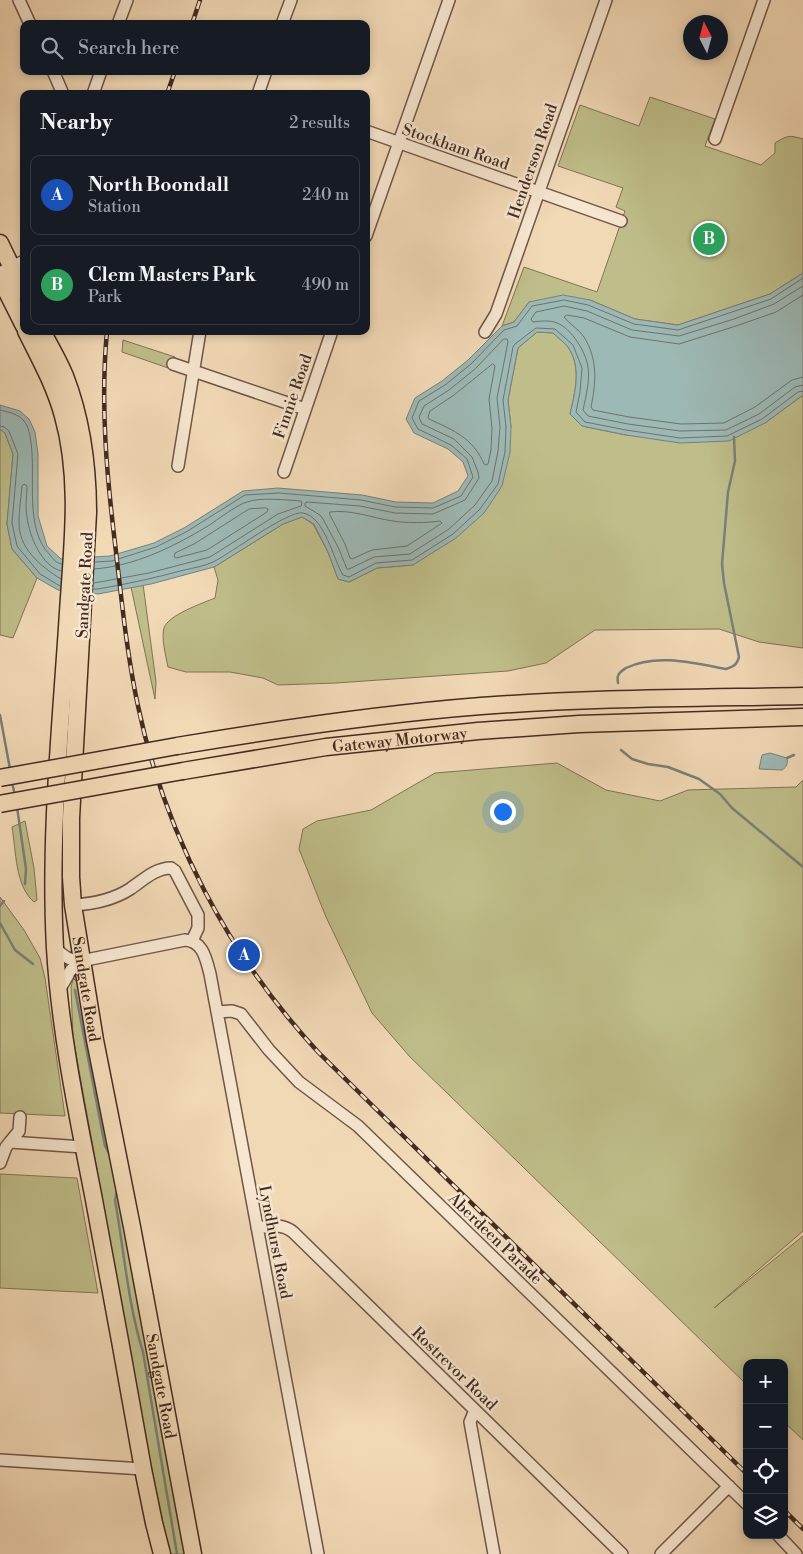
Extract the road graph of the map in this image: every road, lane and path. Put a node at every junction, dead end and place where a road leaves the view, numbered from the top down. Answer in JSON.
{"nodes":[{"id":1,"x":19,"y":0,"type":"edge"},
{"id":2,"x":127,"y":0,"type":"edge"},
{"id":3,"x":291,"y":0,"type":"edge"},
{"id":4,"x":449,"y":0,"type":"edge"},
{"id":5,"x":606,"y":0,"type":"edge"},
{"id":6,"x":764,"y":0,"type":"edge"},
{"id":7,"x":28,"y":20,"type":"edge"},
{"id":8,"x":120,"y":20,"type":"edge"},
{"id":9,"x":284,"y":20,"type":"edge"},
{"id":10,"x":55,"y":75,"type":"edge"},
{"id":11,"x":100,"y":75,"type":"edge"},
{"id":12,"x":265,"y":75,"type":"edge"},
{"id":13,"x":61,"y":90,"type":"edge"},
{"id":14,"x":94,"y":90,"type":"edge"},
{"id":15,"x":259,"y":90,"type":"edge"},
{"id":16,"x":370,"y":132,"type":"edge"},
{"id":17,"x":715,"y":139,"type":"dead end"},
{"id":18,"x":399,"y":143,"type":"junction"},
{"id":19,"x":539,"y":192,"type":"junction"},
{"id":20,"x":621,"y":221,"type":"dead end"},
{"id":21,"x":370,"y":225,"type":"edge"},
{"id":22,"x":0,"y":243,"type":"edge"},
{"id":23,"x":9,"y":270,"type":"edge"},
{"id":24,"x":20,"y":287,"type":"edge"},
{"id":25,"x":20,"y":311,"type":"edge"},
{"id":26,"x":484,"y":332,"type":"dead end"},
{"id":27,"x":28,"y":335,"type":"edge"},
{"id":28,"x":44,"y":335,"type":"edge"},
{"id":29,"x":199,"y":335,"type":"edge"},
{"id":30,"x":331,"y":335,"type":"edge"},
{"id":31,"x":173,"y":364,"type":"dead end"},
{"id":32,"x":193,"y":371,"type":"junction"},
{"id":33,"x":305,"y":410,"type":"junction"},
{"id":34,"x":70,"y":416,"type":"junction"},
{"id":35,"x":178,"y":466,"type":"dead end"},
{"id":36,"x":284,"y":472,"type":"dead end"},
{"id":37,"x":75,"y":608,"type":"junction"},
{"id":38,"x":803,"y":696,"type":"edge"},
{"id":39,"x":803,"y":717,"type":"edge"},
{"id":40,"x":0,"y":778,"type":"edge"},
{"id":41,"x":0,"y":804,"type":"edge"},
{"id":42,"x":73,"y":905,"type":"junction"},
{"id":43,"x":192,"y":941,"type":"junction"},
{"id":44,"x":55,"y":948,"type":"junction"},
{"id":45,"x":81,"y":961,"type":"junction"},
{"id":46,"x":58,"y":992,"type":"junction"},
{"id":47,"x":217,"y":1012,"type":"junction"},
{"id":48,"x":20,"y":1116,"type":"dead end"},
{"id":49,"x":10,"y":1142,"type":"junction"},
{"id":50,"x":83,"y":1147,"type":"junction"},
{"id":51,"x":0,"y":1163,"type":"edge"},
{"id":52,"x":256,"y":1228,"type":"junction"},
{"id":53,"x":475,"y":1410,"type":"junction"},
{"id":54,"x":0,"y":1460,"type":"edge"},
{"id":55,"x":143,"y":1468,"type":"junction"},
{"id":56,"x":729,"y":1486,"type":"junction"},
{"id":57,"x":743,"y":1500,"type":"edge"},
{"id":58,"x":782,"y":1539,"type":"edge"},
{"id":59,"x":162,"y":1554,"type":"edge"},
{"id":60,"x":193,"y":1554,"type":"edge"},
{"id":61,"x":318,"y":1554,"type":"edge"},
{"id":62,"x":494,"y":1554,"type":"edge"},
{"id":63,"x":622,"y":1554,"type":"edge"},
{"id":64,"x":661,"y":1554,"type":"edge"},
{"id":65,"x":796,"y":1554,"type":"edge"}],
"edges":[{"from":1,"to":7,"type":"street"},
{"from":2,"to":8,"type":"street"},
{"from":3,"to":9,"type":"street"},
{"from":4,"to":18,"type":"street"},
{"from":5,"to":19,"type":"street","name":"Henderson Road"},
{"from":6,"to":17,"type":"street"},
{"from":10,"to":13,"type":"street"},
{"from":11,"to":14,"type":"street"},
{"from":12,"to":15,"type":"street"},
{"from":16,"to":18,"type":"street","name":"Stockham Road"},
{"from":18,"to":19,"type":"street","name":"Stockham Road"},
{"from":18,"to":21,"type":"street"},
{"from":19,"to":20,"type":"street","name":"Stockham Road"},
{"from":19,"to":26,"type":"street","name":"Henderson Road"},
{"from":22,"to":23,"type":"highway"},
{"from":23,"to":24,"type":"highway"},
{"from":23,"to":25,"type":"highway"},
{"from":27,"to":34,"type":"highway"},
{"from":28,"to":34,"type":"highway"},
{"from":29,"to":32,"type":"street"},
{"from":30,"to":33,"type":"street","name":"Finnie Road"},
{"from":31,"to":32,"type":"street"},
{"from":32,"to":33,"type":"street"},
{"from":32,"to":35,"type":"street"},
{"from":33,"to":36,"type":"street","name":"Finnie Road"},
{"from":34,"to":37,"type":"highway","name":"Sandgate Road"},
{"from":37,"to":42,"type":"highway","name":"Sandgate Road"},
{"from":37,"to":44,"type":"highway","name":"Sandgate Road"},
{"from":38,"to":40,"type":"highway","name":"Gateway Motorway","bridge":true},
{"from":39,"to":41,"type":"highway","name":"Gateway Motorway","bridge":true},
{"from":42,"to":43,"type":"street"},
{"from":42,"to":45,"type":"highway","name":"Sandgate Road"},
{"from":43,"to":45,"type":"street"},
{"from":43,"to":47,"type":"street","name":"Lyndhurst Road"},
{"from":44,"to":45,"type":"street"},
{"from":44,"to":46,"type":"highway","name":"Sandgate Road"},
{"from":45,"to":46,"type":"street"},
{"from":45,"to":60,"type":"highway","name":"Sandgate Road"},
{"from":46,"to":50,"type":"highway","name":"Sandgate Road"},
{"from":47,"to":52,"type":"street","name":"Lyndhurst Road"},
{"from":47,"to":56,"type":"street","name":"Aberdeen Parade"},
{"from":48,"to":49,"type":"street"},
{"from":49,"to":50,"type":"street"},
{"from":49,"to":51,"type":"street"},
{"from":50,"to":55,"type":"highway","name":"Sandgate Road"},
{"from":52,"to":53,"type":"street","name":"Rostrevor Road"},
{"from":52,"to":61,"type":"street","name":"Lyndhurst Road"},
{"from":53,"to":62,"type":"street"},
{"from":53,"to":63,"type":"street","name":"Rostrevor Road"},
{"from":54,"to":55,"type":"street"},
{"from":55,"to":59,"type":"highway","name":"Sandgate Road"},
{"from":56,"to":57,"type":"street","name":"Aberdeen Parade"},
{"from":56,"to":64,"type":"street"},
{"from":58,"to":65,"type":"street"}]}
